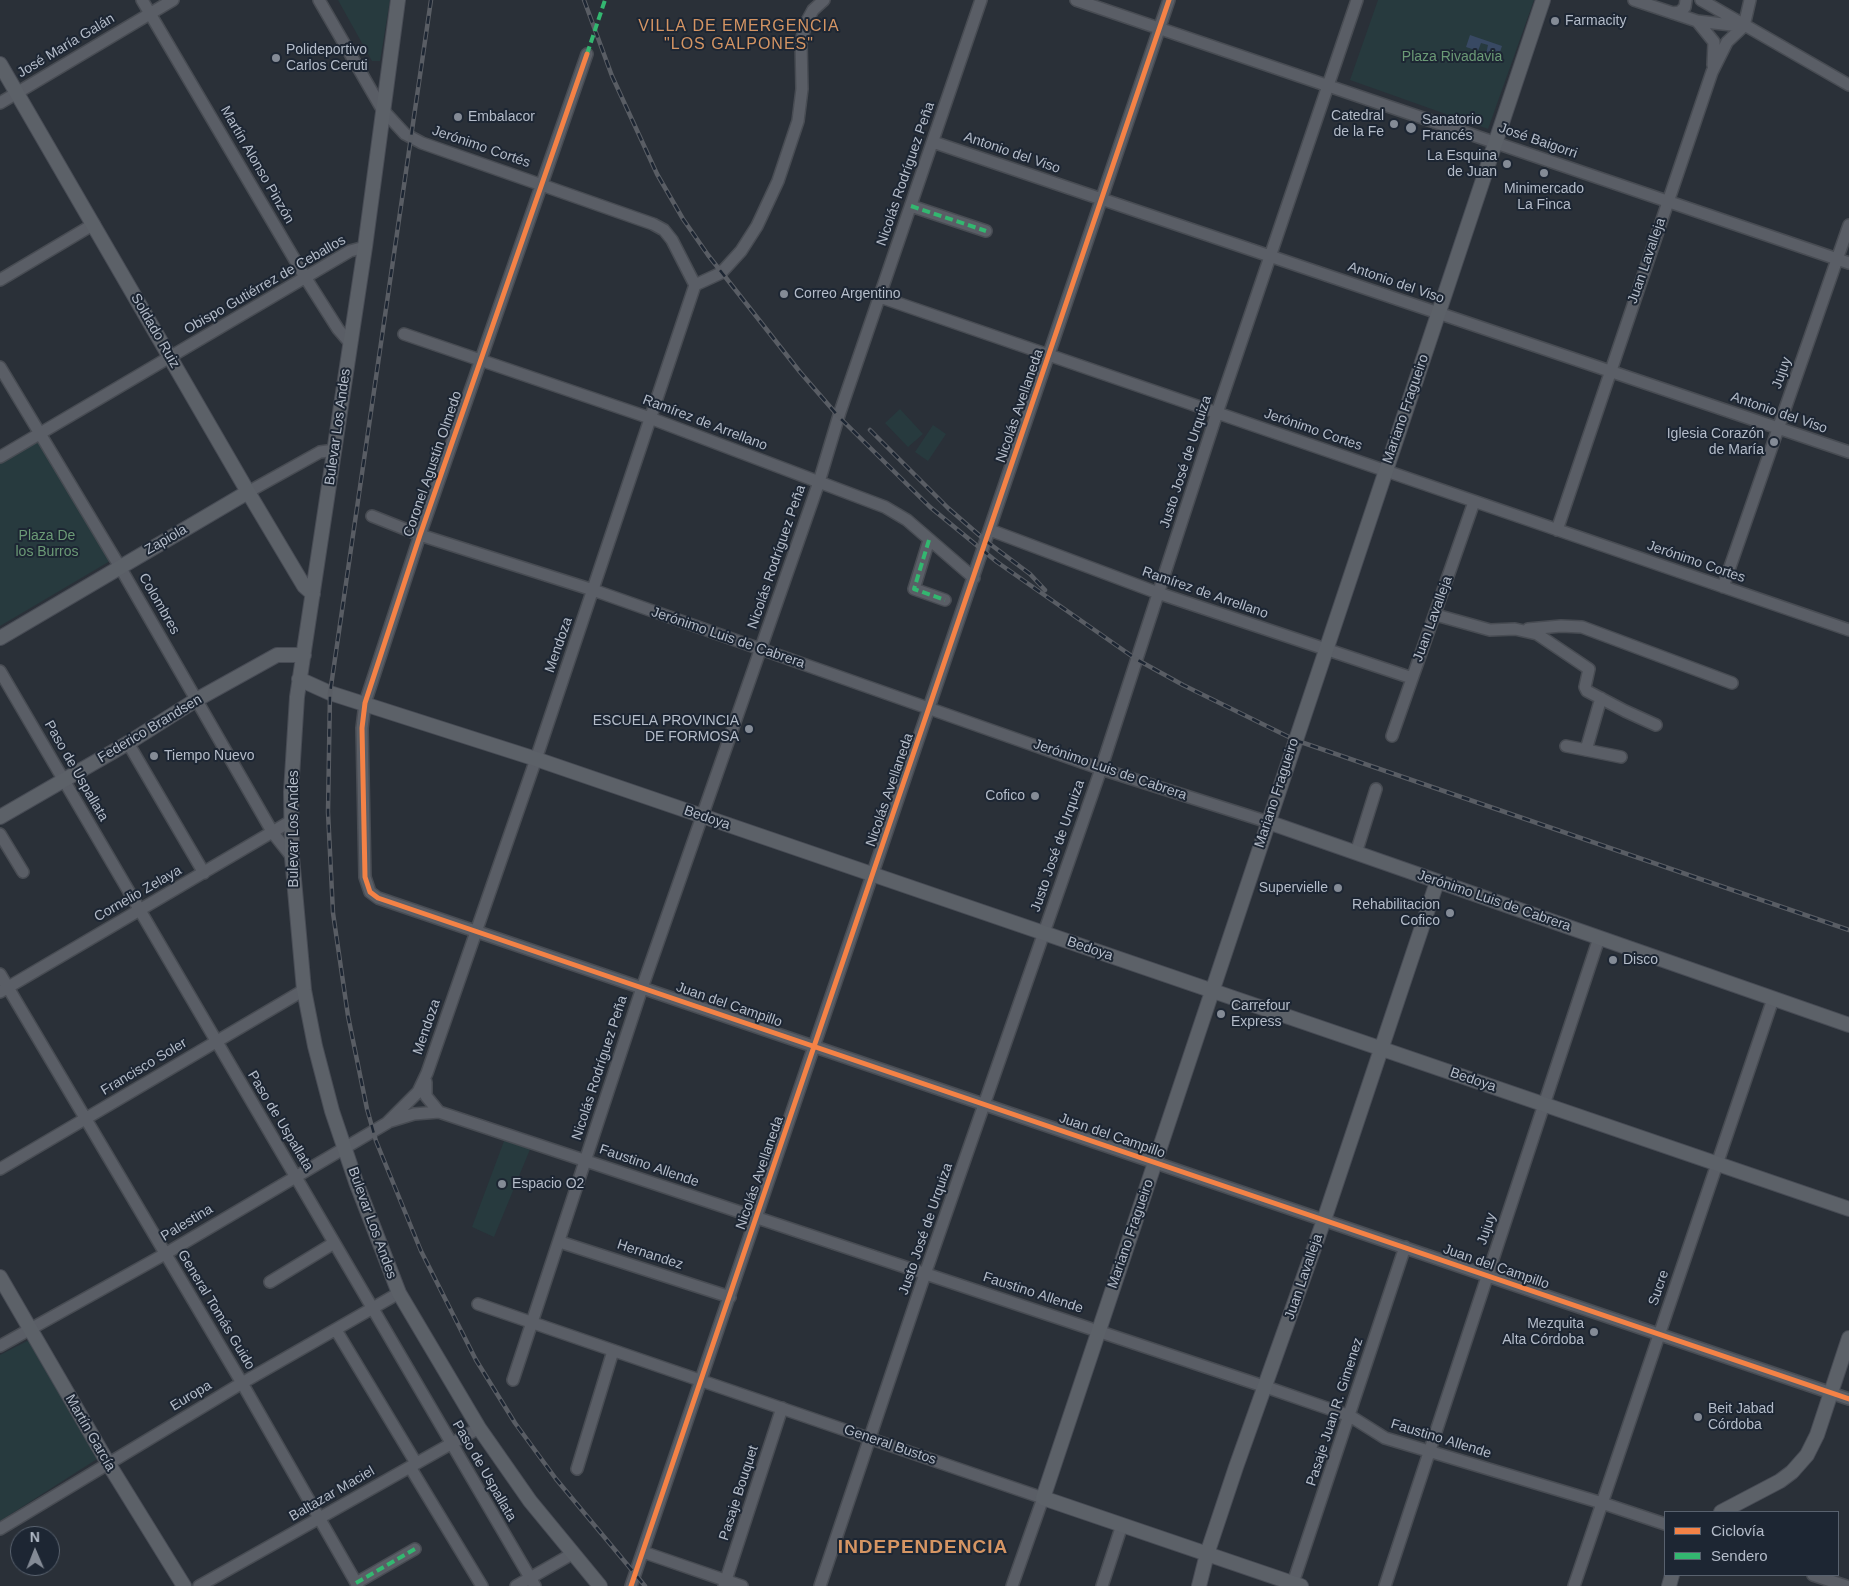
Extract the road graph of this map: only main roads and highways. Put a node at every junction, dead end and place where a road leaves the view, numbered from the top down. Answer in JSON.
{"nodes":[{"id":1,"x":398,"y":0,"type":"edge"},
{"id":2,"x":1543,"y":0,"type":"edge"},
{"id":3,"x":0,"y":64,"type":"edge"},
{"id":4,"x":248,"y":492,"type":"junction"},
{"id":5,"x":313,"y":594,"type":"junction"},
{"id":6,"x":0,"y":638,"type":"edge"},
{"id":7,"x":304,"y":654,"type":"junction"},
{"id":8,"x":299,"y":678,"type":"junction"},
{"id":9,"x":330,"y":693,"type":"junction"},
{"id":10,"x":297,"y":697,"type":"junction"},
{"id":11,"x":0,"y":817,"type":"edge"},
{"id":12,"x":1268,"y":822,"type":"junction"},
{"id":13,"x":1437,"y":882,"type":"junction"},
{"id":14,"x":1212,"y":991,"type":"junction"},
{"id":15,"x":1849,"y":1026,"type":"edge"},
{"id":16,"x":1381,"y":1049,"type":"junction"},
{"id":17,"x":1849,"y":1209,"type":"edge"},
{"id":18,"x":0,"y":1277,"type":"edge"},
{"id":19,"x":1849,"y":1338,"type":"edge"},
{"id":20,"x":1043,"y":1498,"type":"joint"},
{"id":21,"x":1723,"y":1511,"type":"edge"},
{"id":22,"x":1207,"y":1554,"type":"junction"},
{"id":23,"x":1295,"y":1585,"type":"edge"},
{"id":24,"x":184,"y":1586,"type":"edge"},
{"id":25,"x":600,"y":1586,"type":"edge"},
{"id":26,"x":1199,"y":1586,"type":"edge"}],
"edges":[{"from":1,"to":5,"type":"main road","name":"Bulevar Los Andes"},
{"from":2,"to":12,"type":"main road","name":"Mariano Fragueiro"},
{"from":3,"to":4,"type":"main road","name":"Soldado Ruiz"},
{"from":4,"to":5,"type":"main road","name":"Soldado Ruiz"},
{"from":4,"to":6,"type":"main road","name":"Zapiola"},
{"from":5,"to":7,"type":"main road","name":"Bulevar Los Andes"},
{"from":7,"to":8,"type":"main road","name":"Bulevar Los Andes"},
{"from":7,"to":11,"type":"main road","name":"Federico Brandsen"},
{"from":8,"to":9,"type":"main road","name":"Bedoya"},
{"from":8,"to":10,"type":"main road","name":"Bulevar Los Andes"},
{"from":9,"to":10,"type":"main road","name":"Bedoya"},
{"from":9,"to":14,"type":"main road","name":"Bedoya"},
{"from":10,"to":25,"type":"main road","name":"Bulevar Los Andes"},
{"from":12,"to":13,"type":"main road","name":"Jerónimo Luis de Cabrera"},
{"from":12,"to":14,"type":"main road","name":"Mariano Fragueiro"},
{"from":13,"to":15,"type":"main road","name":"Jerónimo Luis de Cabrera"},
{"from":13,"to":16,"type":"main road","name":"Juan Lavalleja"},
{"from":14,"to":16,"type":"main road","name":"Bedoya"},
{"from":14,"to":20,"type":"main road","name":"Mariano Fragueiro"},
{"from":16,"to":17,"type":"main road","name":"Bedoya"},
{"from":16,"to":22,"type":"main road","name":"Juan Lavalleja"},
{"from":18,"to":24,"type":"main road","name":"Martín García"},
{"from":19,"to":21,"type":"main road"},
{"from":20,"to":22,"type":"main road","name":"General Bustos"},
{"from":22,"to":23,"type":"main road","name":"General Bustos"},
{"from":22,"to":26,"type":"main road","name":"Juan Lavalleja"}]}
